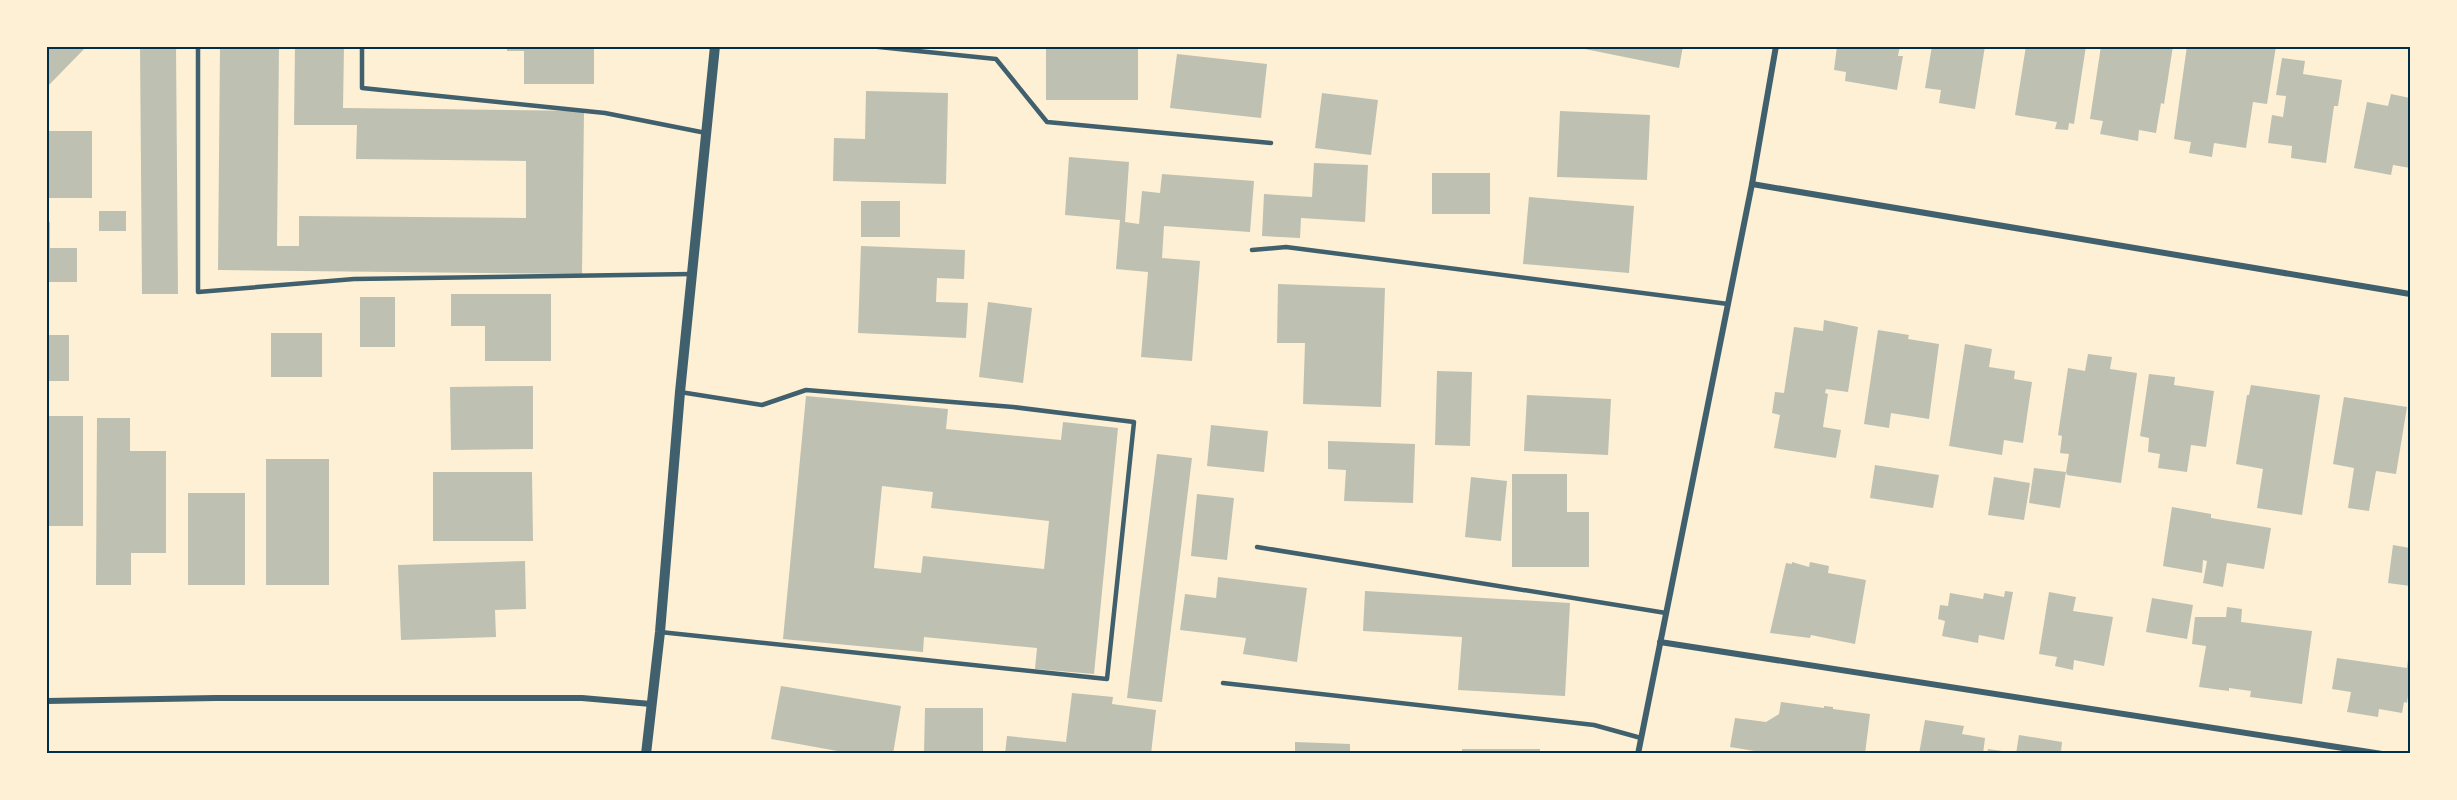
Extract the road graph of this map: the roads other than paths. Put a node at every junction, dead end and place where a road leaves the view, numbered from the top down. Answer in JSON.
{"nodes":[{"id":1,"x":198,"y":46,"type":"edge"},
{"id":2,"x":362,"y":46,"type":"edge"},
{"id":3,"x":715,"y":46,"type":"edge"},
{"id":4,"x":869,"y":46,"type":"edge"},
{"id":5,"x":1776,"y":46,"type":"edge"},
{"id":6,"x":706,"y":133,"type":"junction"},
{"id":7,"x":1271,"y":143,"type":"dead end"},
{"id":8,"x":1752,"y":184,"type":"junction"},
{"id":9,"x":1252,"y":250,"type":"dead end"},
{"id":10,"x":692,"y":274,"type":"junction"},
{"id":11,"x":2410,"y":294,"type":"edge"},
{"id":12,"x":1728,"y":304,"type":"junction"},
{"id":13,"x":680,"y":392,"type":"junction"},
{"id":14,"x":1257,"y":547,"type":"dead end"},
{"id":15,"x":1666,"y":613,"type":"junction"},
{"id":16,"x":660,"y":632,"type":"junction"},
{"id":17,"x":1660,"y":642,"type":"junction"},
{"id":18,"x":1223,"y":683,"type":"dead end"},
{"id":19,"x":46,"y":701,"type":"edge"},
{"id":20,"x":651,"y":704,"type":"junction"},
{"id":21,"x":1641,"y":738,"type":"junction"},
{"id":22,"x":646,"y":753,"type":"edge"},
{"id":23,"x":1638,"y":753,"type":"edge"},
{"id":24,"x":2382,"y":753,"type":"edge"}],
"edges":[{"from":1,"to":10,"type":"lane"},
{"from":2,"to":6,"type":"lane"},
{"from":3,"to":6,"type":"street"},
{"from":4,"to":7,"type":"lane"},
{"from":5,"to":8,"type":"street"},
{"from":6,"to":10,"type":"street"},
{"from":8,"to":11,"type":"street"},
{"from":8,"to":12,"type":"street"},
{"from":9,"to":12,"type":"lane"},
{"from":10,"to":13,"type":"street"},
{"from":12,"to":15,"type":"street"},
{"from":13,"to":16,"type":"street"},
{"from":13,"to":16,"type":"lane"},
{"from":14,"to":15,"type":"lane"},
{"from":15,"to":17,"type":"street"},
{"from":16,"to":20,"type":"street"},
{"from":17,"to":21,"type":"street"},
{"from":17,"to":24,"type":"street"},
{"from":18,"to":21,"type":"lane"},
{"from":19,"to":20,"type":"street"},
{"from":20,"to":22,"type":"street"},
{"from":21,"to":23,"type":"street"}]}
